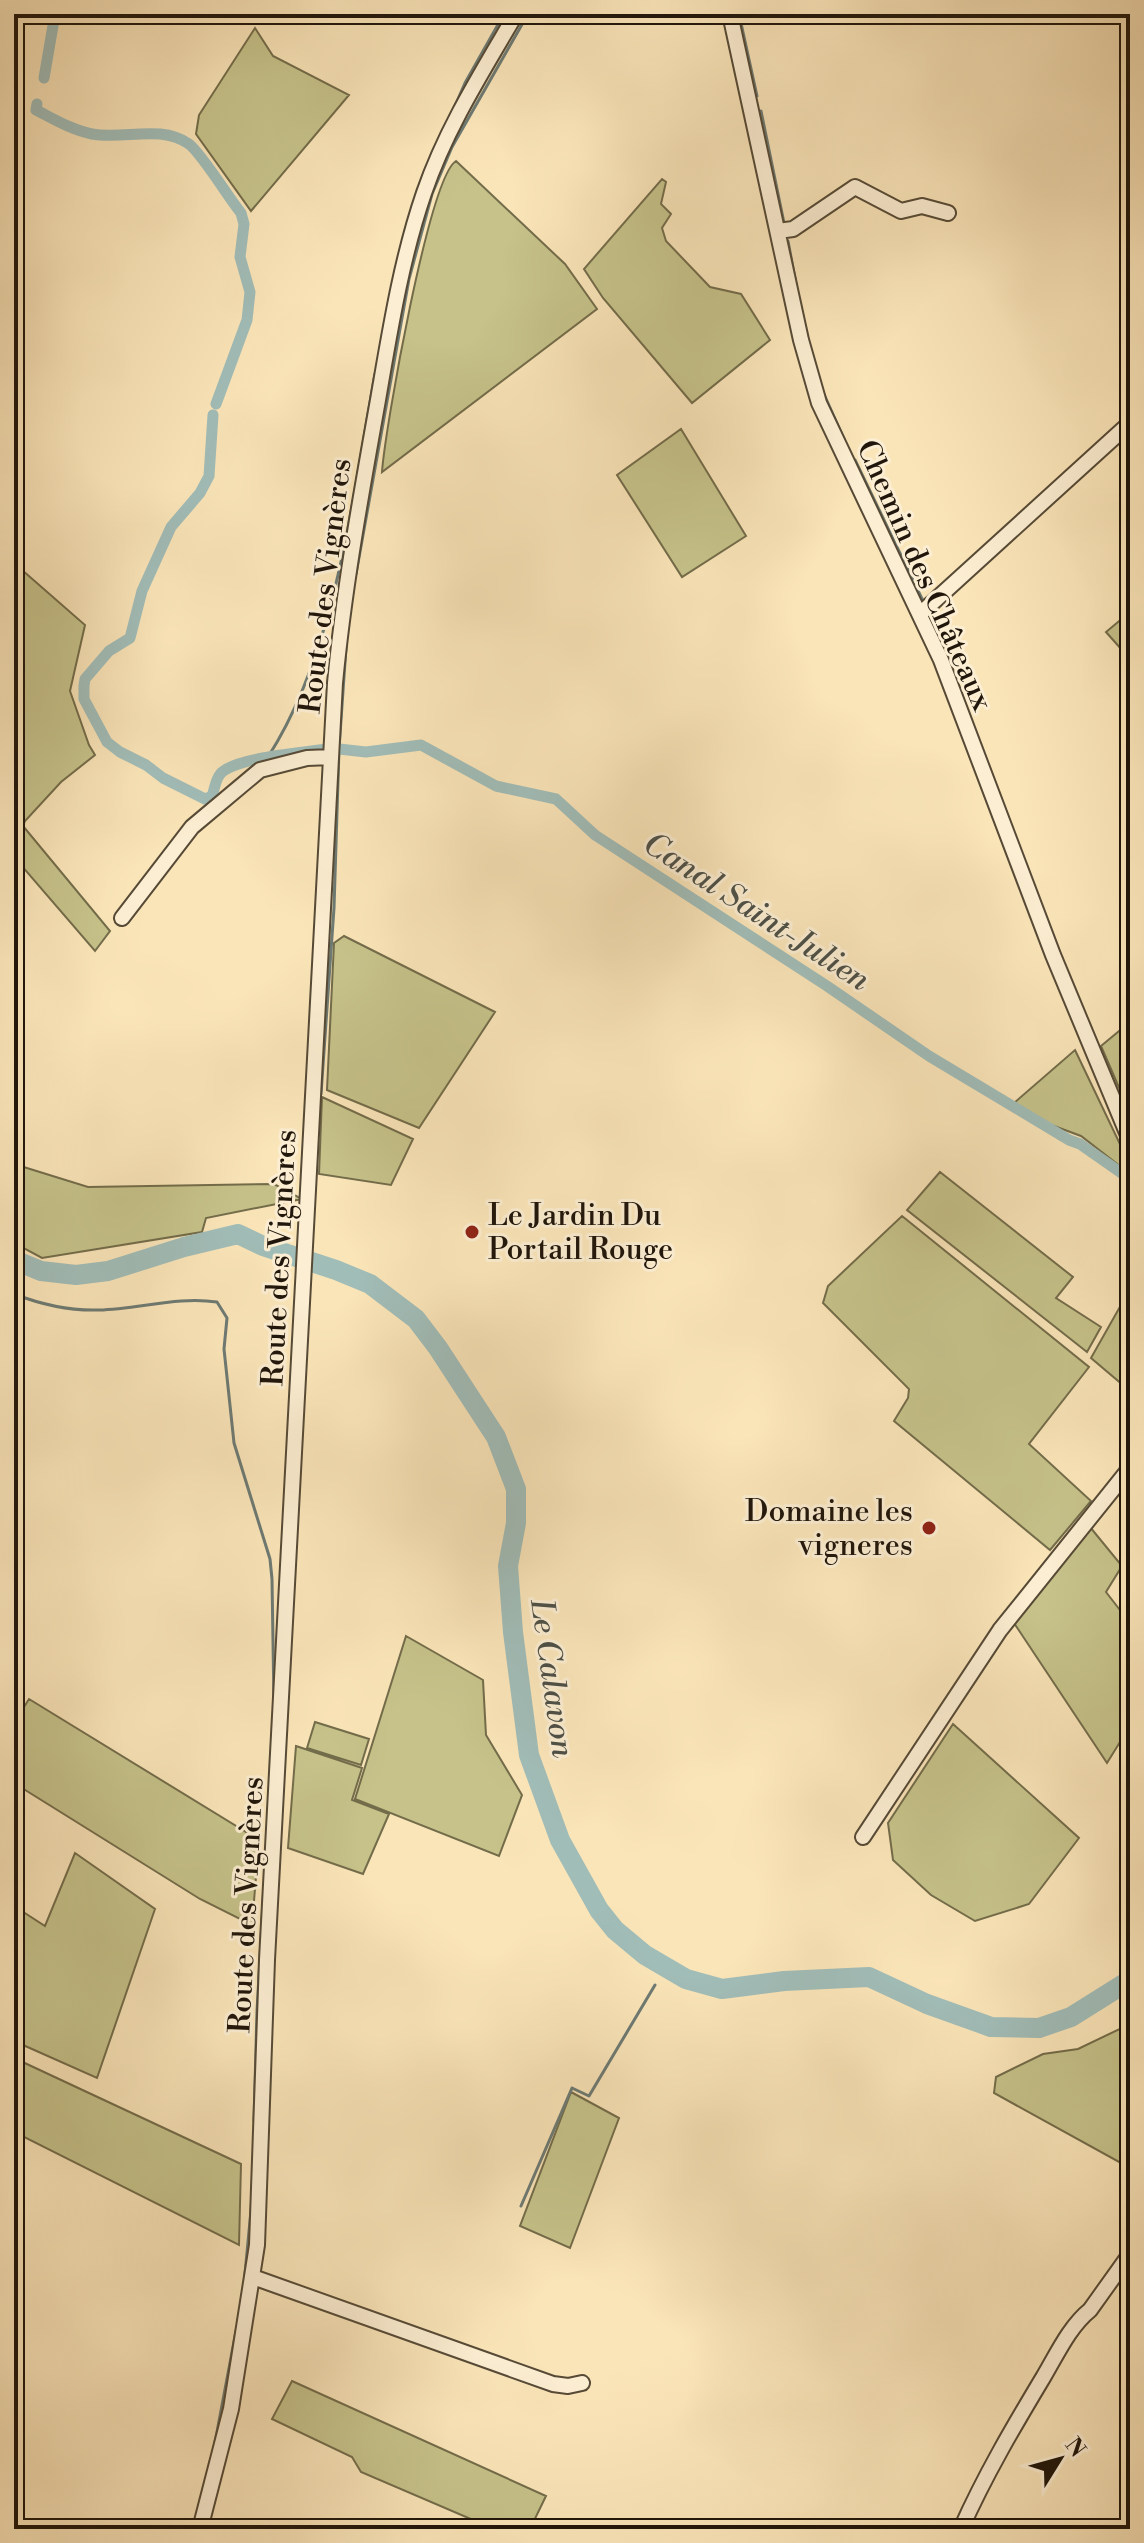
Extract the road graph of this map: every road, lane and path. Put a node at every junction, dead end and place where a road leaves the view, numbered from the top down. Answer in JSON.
{"nodes":[{"id":1,"x":516,"y":14,"type":"edge"},
{"id":2,"x":730,"y":14,"type":"edge"},
{"id":3,"x":948,"y":213,"type":"dead end"},
{"id":4,"x":778,"y":231,"type":"junction"},
{"id":5,"x":1130,"y":423,"type":"edge"},
{"id":6,"x":920,"y":614,"type":"junction"},
{"id":7,"x":331,"y":751,"type":"junction"},
{"id":8,"x":122,"y":918,"type":"dead end"},
{"id":9,"x":1130,"y":1140,"type":"edge"},
{"id":10,"x":1130,"y":1468,"type":"edge"},
{"id":11,"x":863,"y":1837,"type":"dead end"},
{"id":12,"x":1130,"y":2254,"type":"edge"},
{"id":13,"x":253,"y":2277,"type":"junction"},
{"id":14,"x":582,"y":2383,"type":"dead end"},
{"id":15,"x":200,"y":2529,"type":"edge"},
{"id":16,"x":961,"y":2529,"type":"edge"}],
"edges":[{"from":1,"to":7,"type":"street","name":"Route des Vignères"},
{"from":2,"to":4,"type":"street","name":"Chemin des Châteaux"},
{"from":3,"to":4,"type":"street"},
{"from":4,"to":6,"type":"street","name":"Chemin des Châteaux"},
{"from":5,"to":6,"type":"street"},
{"from":6,"to":9,"type":"street","name":"Chemin des Châteaux"},
{"from":7,"to":8,"type":"street"},
{"from":7,"to":13,"type":"street","name":"Route des Vignères"},
{"from":10,"to":11,"type":"street"},
{"from":12,"to":16,"type":"street"},
{"from":13,"to":14,"type":"street"},
{"from":13,"to":15,"type":"street","name":"Route des Vignères"}]}
